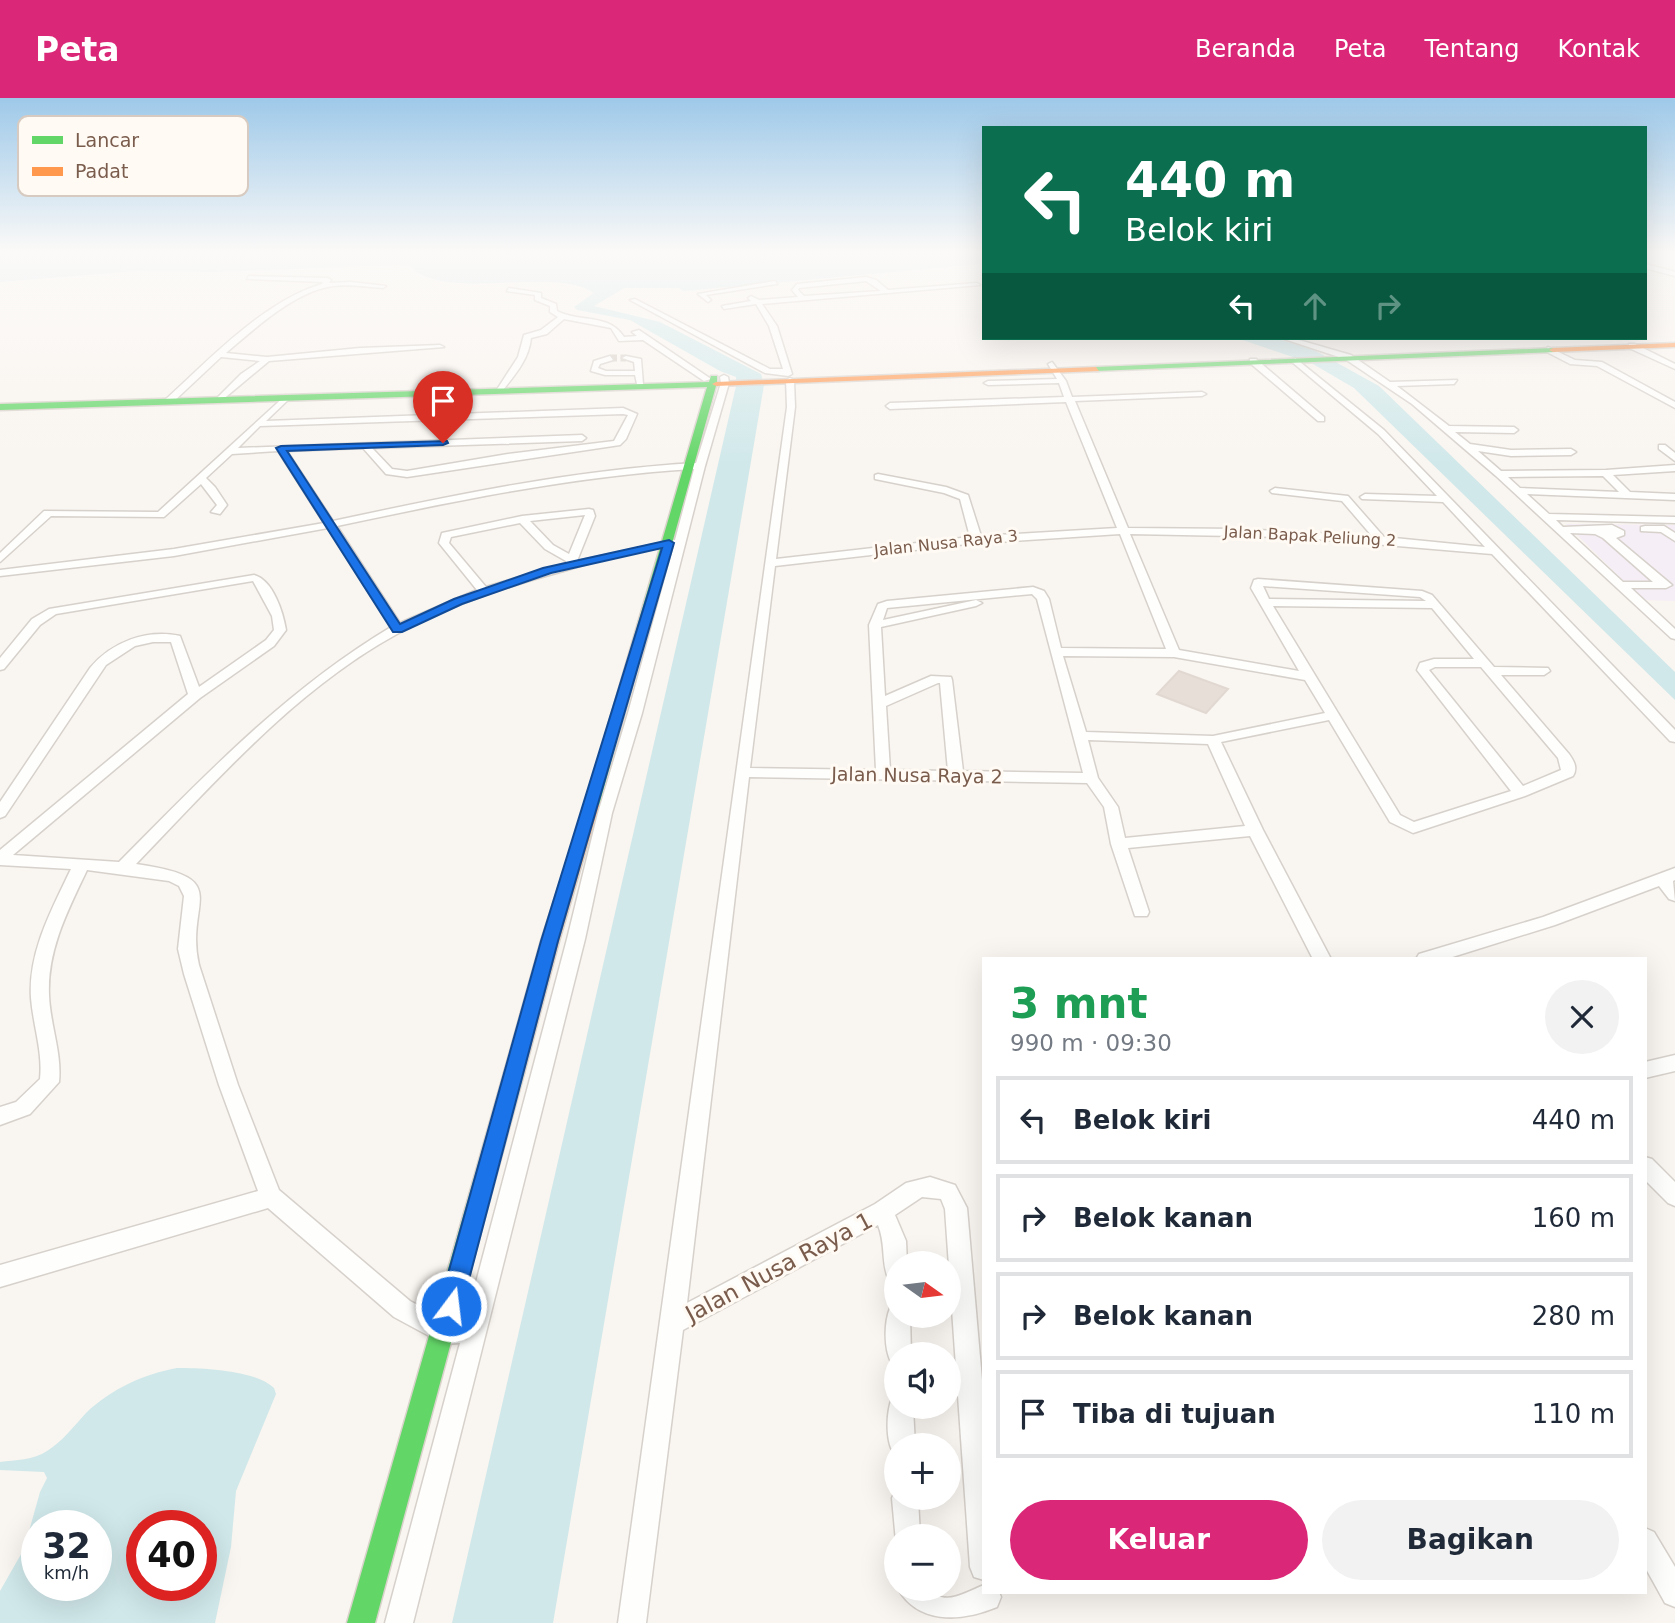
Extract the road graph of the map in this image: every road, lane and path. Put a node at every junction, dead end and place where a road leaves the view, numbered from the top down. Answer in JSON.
{"nodes":[{"id":1,"x":260,"y":323,"type":"edge"},
{"id":2,"x":555,"y":323,"type":"edge"},
{"id":3,"x":603,"y":323,"type":"edge"},
{"id":4,"x":678,"y":323,"type":"edge"},
{"id":5,"x":771,"y":323,"type":"edge"},
{"id":6,"x":1291,"y":340,"type":"edge"},
{"id":7,"x":1633,"y":343,"type":"edge"},
{"id":8,"x":1674,"y":344,"type":"edge"},
{"id":9,"x":440,"y":347,"type":"dead end"},
{"id":10,"x":1548,"y":349,"type":"junction"},
{"id":11,"x":220,"y":355,"type":"junction"},
{"id":12,"x":1336,"y":356,"type":"junction"},
{"id":13,"x":610,"y":358,"type":"dead end"},
{"id":14,"x":626,"y":358,"type":"dead end"},
{"id":15,"x":1294,"y":358,"type":"junction"},
{"id":16,"x":267,"y":359,"type":"junction"},
{"id":17,"x":1253,"y":361,"type":"junction"},
{"id":18,"x":1675,"y":367,"type":"edge"},
{"id":19,"x":1056,"y":371,"type":"junction"},
{"id":20,"x":788,"y":375,"type":"junction"},
{"id":21,"x":640,"y":379,"type":"junction"},
{"id":22,"x":721,"y":380,"type":"junction"},
{"id":23,"x":1454,"y":382,"type":"dead end"},
{"id":24,"x":988,"y":383,"type":"dead end"},
{"id":25,"x":1390,"y":384,"type":"junction"},
{"id":26,"x":499,"y":389,"type":"junction"},
{"id":27,"x":1202,"y":394,"type":"dead end"},
{"id":28,"x":286,"y":397,"type":"junction"},
{"id":29,"x":1069,"y":398,"type":"junction"},
{"id":30,"x":221,"y":399,"type":"junction"},
{"id":31,"x":169,"y":401,"type":"junction"},
{"id":32,"x":1675,"y":405,"type":"edge"},
{"id":33,"x":890,"y":406,"type":"dead end"},
{"id":34,"x":0,"y":407,"type":"edge"},
{"id":35,"x":1321,"y":419,"type":"dead end"},
{"id":36,"x":257,"y":424,"type":"junction"},
{"id":37,"x":1448,"y":429,"type":"junction"},
{"id":38,"x":1514,"y":430,"type":"dead end"},
{"id":39,"x":623,"y":436,"type":"junction"},
{"id":40,"x":366,"y":446,"type":"junction"},
{"id":41,"x":1469,"y":447,"type":"junction"},
{"id":42,"x":1662,"y":447,"type":"dead end"},
{"id":43,"x":281,"y":448,"type":"junction"},
{"id":44,"x":229,"y":451,"type":"junction"},
{"id":45,"x":1572,"y":452,"type":"dead end"},
{"id":46,"x":1675,"y":458,"type":"edge"},
{"id":47,"x":694,"y":466,"type":"junction"},
{"id":48,"x":1675,"y":468,"type":"edge"},
{"id":49,"x":1606,"y":473,"type":"junction"},
{"id":50,"x":1499,"y":474,"type":"junction"},
{"id":51,"x":878,"y":477,"type":"dead end"},
{"id":52,"x":201,"y":479,"type":"junction"},
{"id":53,"x":1275,"y":491,"type":"dead end"},
{"id":54,"x":1517,"y":491,"type":"junction"},
{"id":55,"x":1626,"y":494,"type":"junction"},
{"id":56,"x":1675,"y":496,"type":"edge"},
{"id":57,"x":1365,"y":497,"type":"dead end"},
{"id":58,"x":1445,"y":499,"type":"junction"},
{"id":59,"x":216,"y":512,"type":"dead end"},
{"id":60,"x":1544,"y":517,"type":"junction"},
{"id":61,"x":522,"y":519,"type":"junction"},
{"id":62,"x":1675,"y":520,"type":"edge"},
{"id":63,"x":331,"y":523,"type":"junction"},
{"id":64,"x":1669,"y":529,"type":"edge"},
{"id":65,"x":1558,"y":530,"type":"junction"},
{"id":66,"x":1124,"y":532,"type":"junction"},
{"id":67,"x":1609,"y":532,"type":"junction"},
{"id":68,"x":1675,"y":538,"type":"edge"},
{"id":69,"x":976,"y":539,"type":"junction"},
{"id":70,"x":1380,"y":539,"type":"junction"},
{"id":71,"x":675,"y":543,"type":"junction"},
{"id":72,"x":1496,"y":551,"type":"junction"},
{"id":73,"x":0,"y":559,"type":"edge"},
{"id":74,"x":572,"y":562,"type":"junction"},
{"id":75,"x":769,"y":563,"type":"junction"},
{"id":76,"x":0,"y":573,"type":"edge"},
{"id":77,"x":1619,"y":585,"type":"junction"},
{"id":78,"x":1671,"y":585,"type":"edge"},
{"id":79,"x":484,"y":592,"type":"junction"},
{"id":80,"x":1266,"y":601,"type":"junction"},
{"id":81,"x":1434,"y":605,"type":"junction"},
{"id":82,"x":398,"y":629,"type":"junction"},
{"id":83,"x":1675,"y":635,"type":"edge"},
{"id":84,"x":1056,"y":652,"type":"junction"},
{"id":85,"x":1174,"y":653,"type":"junction"},
{"id":86,"x":0,"y":666,"type":"edge"},
{"id":87,"x":1490,"y":667,"type":"junction"},
{"id":88,"x":1544,"y":671,"type":"dead end"},
{"id":89,"x":1309,"y":677,"type":"junction"},
{"id":90,"x":195,"y":695,"type":"junction"},
{"id":91,"x":879,"y":704,"type":"junction"},
{"id":92,"x":1333,"y":715,"type":"junction"},
{"id":93,"x":1080,"y":736,"type":"junction"},
{"id":94,"x":1675,"y":737,"type":"edge"},
{"id":95,"x":1213,"y":740,"type":"junction"},
{"id":96,"x":742,"y":772,"type":"junction"},
{"id":97,"x":883,"y":775,"type":"junction"},
{"id":98,"x":956,"y":776,"type":"junction"},
{"id":99,"x":1091,"y":778,"type":"junction"},
{"id":100,"x":1520,"y":793,"type":"junction"},
{"id":101,"x":0,"y":813,"type":"edge"},
{"id":102,"x":1255,"y":831,"type":"junction"},
{"id":103,"x":1119,"y":844,"type":"junction"},
{"id":104,"x":0,"y":859,"type":"edge"},
{"id":105,"x":81,"y":865,"type":"junction"},
{"id":106,"x":122,"y":868,"type":"junction"},
{"id":107,"x":1669,"y":877,"type":"edge"},
{"id":108,"x":1675,"y":895,"type":"edge"},
{"id":109,"x":1141,"y":912,"type":"dead end"},
{"id":110,"x":576,"y":939,"type":"junction"},
{"id":111,"x":550,"y":941,"type":"junction"},
{"id":112,"x":1321,"y":957,"type":"edge"},
{"id":113,"x":1432,"y":957,"type":"edge"},
{"id":114,"x":1675,"y":1063,"type":"edge"},
{"id":115,"x":1647,"y":1070,"type":"edge"},
{"id":116,"x":0,"y":1116,"type":"edge"},
{"id":117,"x":1647,"y":1168,"type":"edge"},
{"id":118,"x":1675,"y":1196,"type":"edge"},
{"id":119,"x":271,"y":1197,"type":"junction"},
{"id":120,"x":883,"y":1211,"type":"junction"},
{"id":121,"x":895,"y":1251,"type":"edge"},
{"id":122,"x":0,"y":1276,"type":"edge"},
{"id":123,"x":674,"y":1322,"type":"junction"},
{"id":124,"x":475,"y":1331,"type":"junction"},
{"id":125,"x":444,"y":1332,"type":"junction"},
{"id":126,"x":982,"y":1541,"type":"edge"},
{"id":127,"x":1647,"y":1544,"type":"edge"},
{"id":128,"x":1675,"y":1592,"type":"edge"},
{"id":129,"x":990,"y":1594,"type":"edge"},
{"id":130,"x":916,"y":1601,"type":"edge"},
{"id":131,"x":361,"y":1623,"type":"edge"},
{"id":132,"x":399,"y":1623,"type":"edge"},
{"id":133,"x":632,"y":1623,"type":"edge"}],
"edges":[{"from":1,"to":11,"type":"street"},
{"from":2,"to":26,"type":"street"},
{"from":3,"to":22,"type":"street"},
{"from":4,"to":20,"type":"street"},
{"from":5,"to":20,"type":"street"},
{"from":6,"to":12,"type":"street"},
{"from":7,"to":8,"type":"street"},
{"from":7,"to":10,"type":"street"},
{"from":7,"to":12,"type":"street"},
{"from":7,"to":18,"type":"street"},
{"from":9,"to":16,"type":"street"},
{"from":10,"to":12,"type":"street"},
{"from":10,"to":32,"type":"street"},
{"from":11,"to":16,"type":"street"},
{"from":11,"to":31,"type":"street"},
{"from":12,"to":15,"type":"street"},
{"from":12,"to":25,"type":"street"},
{"from":13,"to":21,"type":"street"},
{"from":14,"to":21,"type":"street"},
{"from":15,"to":17,"type":"street"},
{"from":15,"to":19,"type":"street"},
{"from":15,"to":58,"type":"street"},
{"from":16,"to":30,"type":"street"},
{"from":17,"to":19,"type":"street"},
{"from":17,"to":35,"type":"street"},
{"from":19,"to":20,"type":"street"},
{"from":19,"to":24,"type":"street"},
{"from":19,"to":29,"type":"street"},
{"from":20,"to":22,"type":"street"},
{"from":20,"to":75,"type":"street"},
{"from":21,"to":22,"type":"street"},
{"from":21,"to":26,"type":"street"},
{"from":22,"to":47,"type":"street"},
{"from":23,"to":25,"type":"street"},
{"from":25,"to":37,"type":"street"},
{"from":26,"to":28,"type":"street"},
{"from":27,"to":29,"type":"street"},
{"from":28,"to":30,"type":"street"},
{"from":28,"to":36,"type":"street"},
{"from":29,"to":33,"type":"street"},
{"from":29,"to":66,"type":"street"},
{"from":30,"to":31,"type":"street"},
{"from":31,"to":34,"type":"street"},
{"from":36,"to":39,"type":"street"},
{"from":36,"to":44,"type":"street"},
{"from":37,"to":38,"type":"street"},
{"from":37,"to":41,"type":"street"},
{"from":39,"to":40,"type":"street"},
{"from":39,"to":40,"type":"street"},
{"from":40,"to":43,"type":"street"},
{"from":41,"to":45,"type":"street"},
{"from":41,"to":50,"type":"street"},
{"from":42,"to":46,"type":"street"},
{"from":43,"to":44,"type":"street"},
{"from":43,"to":63,"type":"street"},
{"from":44,"to":52,"type":"street"},
{"from":47,"to":63,"type":"street"},
{"from":47,"to":71,"type":"street"},
{"from":48,"to":49,"type":"street"},
{"from":49,"to":50,"type":"street"},
{"from":49,"to":55,"type":"street"},
{"from":50,"to":54,"type":"street"},
{"from":51,"to":69,"type":"street"},
{"from":52,"to":59,"type":"street"},
{"from":52,"to":73,"type":"street"},
{"from":53,"to":70,"type":"street"},
{"from":54,"to":55,"type":"street"},
{"from":54,"to":60,"type":"street"},
{"from":55,"to":56,"type":"street"},
{"from":57,"to":58,"type":"street"},
{"from":58,"to":72,"type":"street"},
{"from":60,"to":62,"type":"street"},
{"from":60,"to":65,"type":"street"},
{"from":61,"to":74,"type":"street"},
{"from":61,"to":74,"type":"street"},
{"from":61,"to":79,"type":"street"},
{"from":63,"to":76,"type":"street"},
{"from":63,"to":82,"type":"street"},
{"from":64,"to":67,"type":"street"},
{"from":64,"to":68,"type":"street"},
{"from":65,"to":67,"type":"street"},
{"from":65,"to":77,"type":"street"},
{"from":66,"to":69,"type":"street","name":"Jalan Nusa Raya 3"},
{"from":66,"to":70,"type":"street","name":"Jalan Bapak Peliung 2"},
{"from":66,"to":85,"type":"street"},
{"from":67,"to":78,"type":"street"},
{"from":69,"to":75,"type":"street","name":"Jalan Nusa Raya 3"},
{"from":70,"to":72,"type":"street","name":"Jalan Bapak Peliung 2"},
{"from":71,"to":74,"type":"street"},
{"from":71,"to":110,"type":"street"},
{"from":71,"to":111,"type":"street"},
{"from":72,"to":94,"type":"street"},
{"from":74,"to":79,"type":"street"},
{"from":75,"to":96,"type":"street"},
{"from":77,"to":78,"type":"street"},
{"from":77,"to":83,"type":"street"},
{"from":79,"to":82,"type":"street"},
{"from":80,"to":81,"type":"street"},
{"from":80,"to":81,"type":"street"},
{"from":80,"to":89,"type":"street"},
{"from":81,"to":87,"type":"street"},
{"from":82,"to":106,"type":"street"},
{"from":84,"to":85,"type":"street"},
{"from":84,"to":91,"type":"street"},
{"from":84,"to":93,"type":"street"},
{"from":85,"to":89,"type":"street"},
{"from":86,"to":90,"type":"street"},
{"from":87,"to":88,"type":"street"},
{"from":87,"to":100,"type":"street"},
{"from":87,"to":100,"type":"street"},
{"from":89,"to":92,"type":"street"},
{"from":90,"to":101,"type":"street"},
{"from":90,"to":104,"type":"street"},
{"from":91,"to":97,"type":"street"},
{"from":91,"to":98,"type":"street"},
{"from":92,"to":95,"type":"street"},
{"from":92,"to":100,"type":"street"},
{"from":93,"to":95,"type":"street"},
{"from":93,"to":99,"type":"street"},
{"from":95,"to":102,"type":"street"},
{"from":96,"to":97,"type":"street","name":"Jalan Nusa Raya 2"},
{"from":96,"to":123,"type":"street"},
{"from":97,"to":98,"type":"street","name":"Jalan Nusa Raya 2"},
{"from":98,"to":99,"type":"street","name":"Jalan Nusa Raya 2"},
{"from":99,"to":103,"type":"street"},
{"from":102,"to":103,"type":"street"},
{"from":102,"to":112,"type":"street"},
{"from":103,"to":109,"type":"street"},
{"from":104,"to":105,"type":"street"},
{"from":105,"to":106,"type":"street"},
{"from":105,"to":116,"type":"street"},
{"from":106,"to":119,"type":"street"},
{"from":107,"to":108,"type":"street"},
{"from":107,"to":113,"type":"street"},
{"from":110,"to":111,"type":"street"},
{"from":110,"to":124,"type":"street"},
{"from":111,"to":125,"type":"street"},
{"from":114,"to":115,"type":"street"},
{"from":117,"to":118,"type":"street"},
{"from":119,"to":122,"type":"street"},
{"from":119,"to":125,"type":"street"},
{"from":120,"to":121,"type":"street","name":"Jalan Nusa Raya 1"},
{"from":120,"to":123,"type":"street","name":"Jalan Nusa Raya 1"},
{"from":120,"to":126,"type":"street","name":"Jalan Nusa Raya 1"},
{"from":123,"to":133,"type":"street"},
{"from":124,"to":125,"type":"street"},
{"from":124,"to":132,"type":"street"},
{"from":125,"to":131,"type":"street"},
{"from":127,"to":128,"type":"street"},
{"from":129,"to":130,"type":"street"}]}
